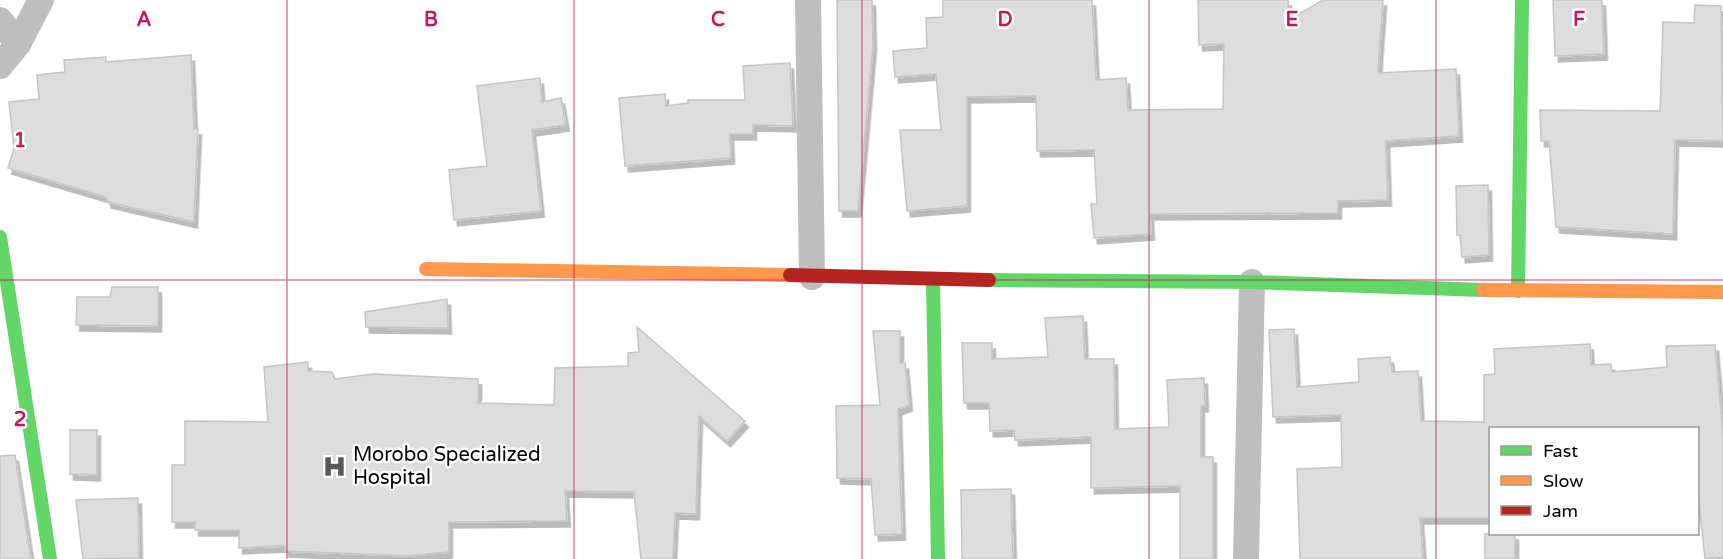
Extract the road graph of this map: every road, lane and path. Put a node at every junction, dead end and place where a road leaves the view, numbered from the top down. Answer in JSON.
{"nodes":[{"id":1,"x":41,"y":0,"type":"edge"},
{"id":2,"x":808,"y":0,"type":"edge"},
{"id":3,"x":1522,"y":0,"type":"edge"},
{"id":4,"x":0,"y":20,"type":"edge"},
{"id":5,"x":18,"y":44,"type":"junction"},
{"id":6,"x":0,"y":66,"type":"edge"},
{"id":7,"x":0,"y":237,"type":"edge"},
{"id":8,"x":2,"y":258,"type":"edge"},
{"id":9,"x":426,"y":268,"type":"dead end"},
{"id":10,"x":813,"y":277,"type":"junction"},
{"id":11,"x":933,"y":280,"type":"junction"},
{"id":12,"x":1252,"y":282,"type":"junction"},
{"id":13,"x":1518,"y":291,"type":"junction"},
{"id":14,"x":1723,"y":292,"type":"edge"},
{"id":15,"x":50,"y":559,"type":"edge"},
{"id":16,"x":938,"y":559,"type":"edge"},
{"id":17,"x":1246,"y":559,"type":"edge"}],
"edges":[{"from":1,"to":5,"type":"street"},
{"from":2,"to":10,"type":"street"},
{"from":3,"to":13,"type":"street"},
{"from":4,"to":5,"type":"street"},
{"from":5,"to":6,"type":"street"},
{"from":7,"to":8,"type":"street"},
{"from":8,"to":15,"type":"street"},
{"from":9,"to":10,"type":"street"},
{"from":10,"to":11,"type":"street"},
{"from":11,"to":12,"type":"street"},
{"from":11,"to":16,"type":"street"},
{"from":12,"to":13,"type":"street"},
{"from":12,"to":17,"type":"street"},
{"from":13,"to":14,"type":"street"}]}
